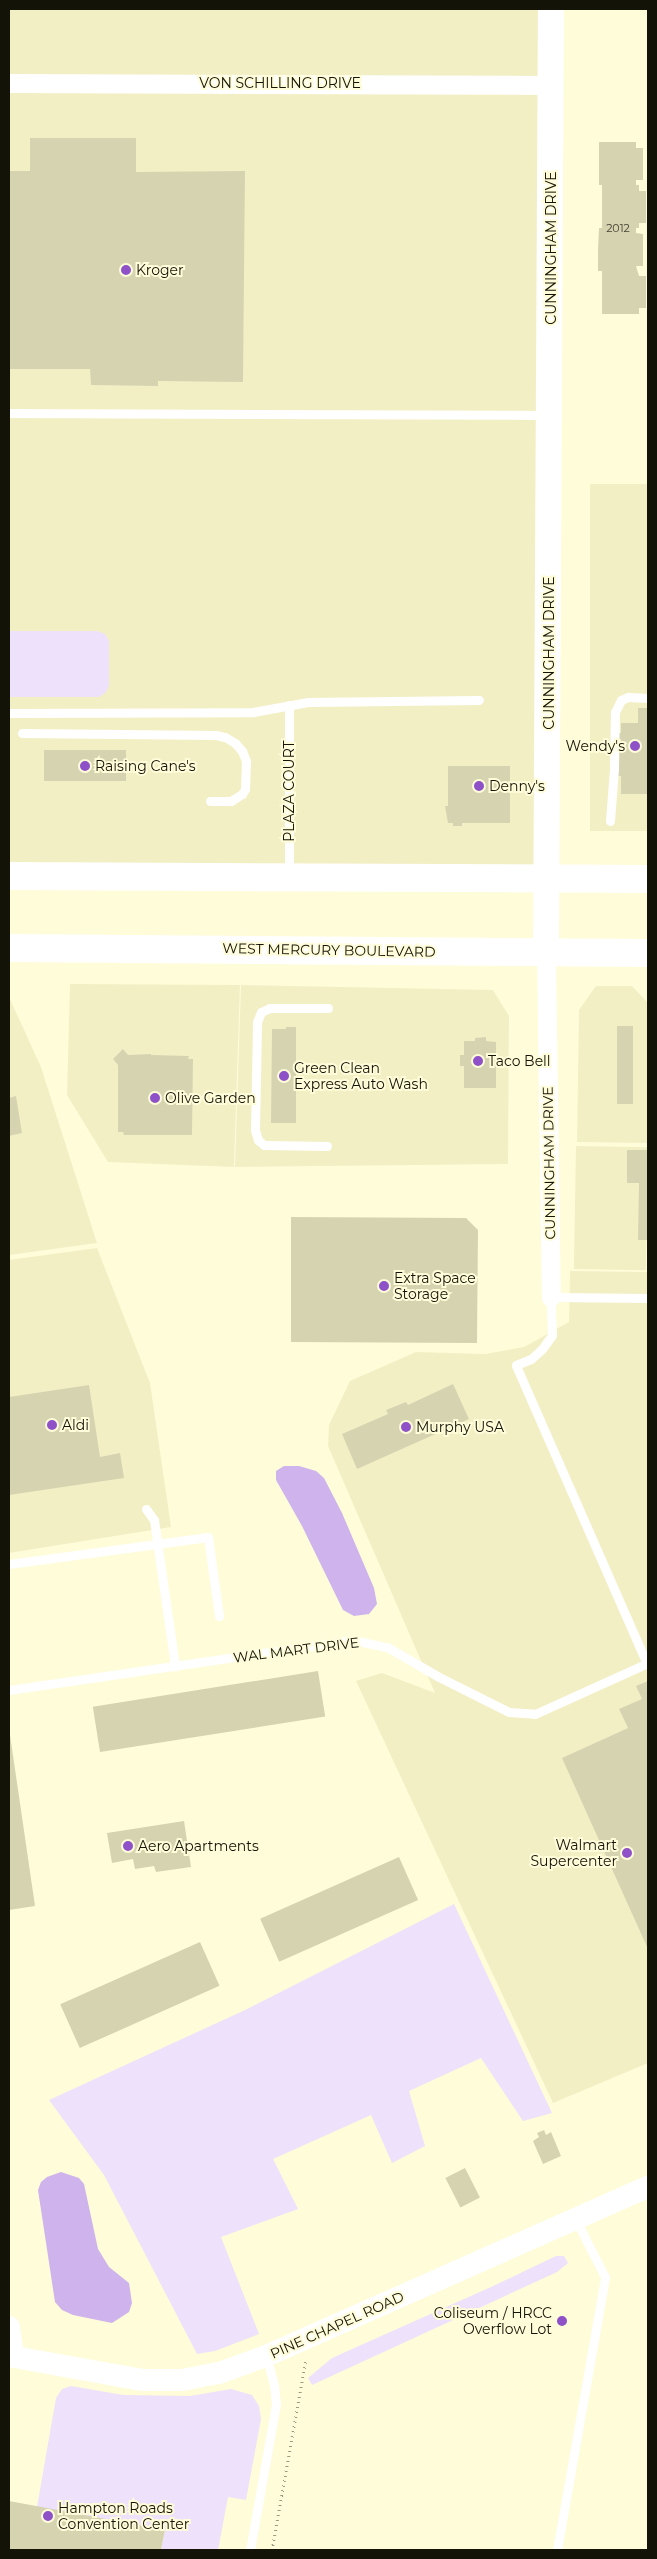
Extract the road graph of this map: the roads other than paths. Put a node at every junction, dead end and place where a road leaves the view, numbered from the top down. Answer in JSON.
{"nodes":[{"id":1,"x":551,"y":9,"type":"edge"},
{"id":2,"x":9,"y":83,"type":"edge"},
{"id":3,"x":551,"y":84,"type":"junction"},
{"id":4,"x":9,"y":413,"type":"edge"},
{"id":5,"x":550,"y":415,"type":"junction"},
{"id":6,"x":648,"y":698,"type":"edge"},
{"id":7,"x":479,"y":700,"type":"dead end"},
{"id":8,"x":288,"y":706,"type":"junction"},
{"id":9,"x":9,"y":713,"type":"edge"},
{"id":10,"x":22,"y":733,"type":"dead end"},
{"id":11,"x":210,"y":801,"type":"dead end"},
{"id":12,"x":610,"y":821,"type":"dead end"},
{"id":13,"x":9,"y":876,"type":"edge"},
{"id":14,"x":290,"y":877,"type":"junction"},
{"id":15,"x":547,"y":879,"type":"junction"},
{"id":16,"x":648,"y":879,"type":"edge"},
{"id":17,"x":9,"y":948,"type":"edge"},
{"id":18,"x":546,"y":952,"type":"junction"},
{"id":19,"x":648,"y":952,"type":"edge"},
{"id":20,"x":328,"y":1008,"type":"dead end"},
{"id":21,"x":327,"y":1146,"type":"dead end"},
{"id":22,"x":551,"y":1297,"type":"junction"},
{"id":23,"x":648,"y":1298,"type":"edge"},
{"id":24,"x":146,"y":1509,"type":"dead end"},
{"id":25,"x":158,"y":1544,"type":"junction"},
{"id":26,"x":9,"y":1564,"type":"edge"},
{"id":27,"x":220,"y":1616,"type":"dead end"},
{"id":28,"x":648,"y":1664,"type":"edge"},
{"id":29,"x":175,"y":1666,"type":"junction"},
{"id":30,"x":9,"y":1690,"type":"edge"},
{"id":31,"x":648,"y":2187,"type":"edge"},
{"id":32,"x":576,"y":2220,"type":"junction"},
{"id":33,"x":9,"y":2327,"type":"edge"},
{"id":34,"x":266,"y":2356,"type":"junction"},
{"id":35,"x":11,"y":2357,"type":"edge"},
{"id":36,"x":250,"y":2550,"type":"edge"},
{"id":37,"x":557,"y":2550,"type":"edge"}],
"edges":[{"from":1,"to":3,"type":"main road","name":"CUNNINGHAM DRIVE"},
{"from":2,"to":3,"type":"street","name":"VON SCHILLING DRIVE"},
{"from":3,"to":5,"type":"main road","name":"CUNNINGHAM DRIVE"},
{"from":4,"to":5,"type":"lane"},
{"from":5,"to":15,"type":"main road","name":"CUNNINGHAM DRIVE"},
{"from":6,"to":12,"type":"lane"},
{"from":7,"to":8,"type":"lane"},
{"from":8,"to":9,"type":"lane"},
{"from":8,"to":14,"type":"lane","name":"PLAZA COURT"},
{"from":10,"to":11,"type":"lane"},
{"from":13,"to":14,"type":"main road"},
{"from":14,"to":15,"type":"main road"},
{"from":15,"to":16,"type":"main road"},
{"from":15,"to":18,"type":"main road","name":"CUNNINGHAM DRIVE"},
{"from":17,"to":18,"type":"main road","name":"WEST MERCURY BOULEVARD"},
{"from":18,"to":19,"type":"main road","name":"WEST MERCURY BOULEVARD"},
{"from":18,"to":22,"type":"street","name":"CUNNINGHAM DRIVE"},
{"from":20,"to":21,"type":"lane"},
{"from":22,"to":23,"type":"lane"},
{"from":22,"to":28,"type":"lane"},
{"from":24,"to":25,"type":"lane"},
{"from":25,"to":26,"type":"lane"},
{"from":25,"to":27,"type":"lane"},
{"from":25,"to":29,"type":"lane"},
{"from":28,"to":29,"type":"lane","name":"WAL MART DRIVE"},
{"from":29,"to":30,"type":"lane","name":"WAL MART DRIVE"},
{"from":31,"to":32,"type":"street","name":"PINE CHAPEL ROAD"},
{"from":32,"to":34,"type":"street","name":"PINE CHAPEL ROAD"},
{"from":32,"to":37,"type":"lane"},
{"from":33,"to":35,"type":"street"},
{"from":34,"to":35,"type":"street","name":"PINE CHAPEL ROAD"},
{"from":34,"to":36,"type":"lane"}]}
